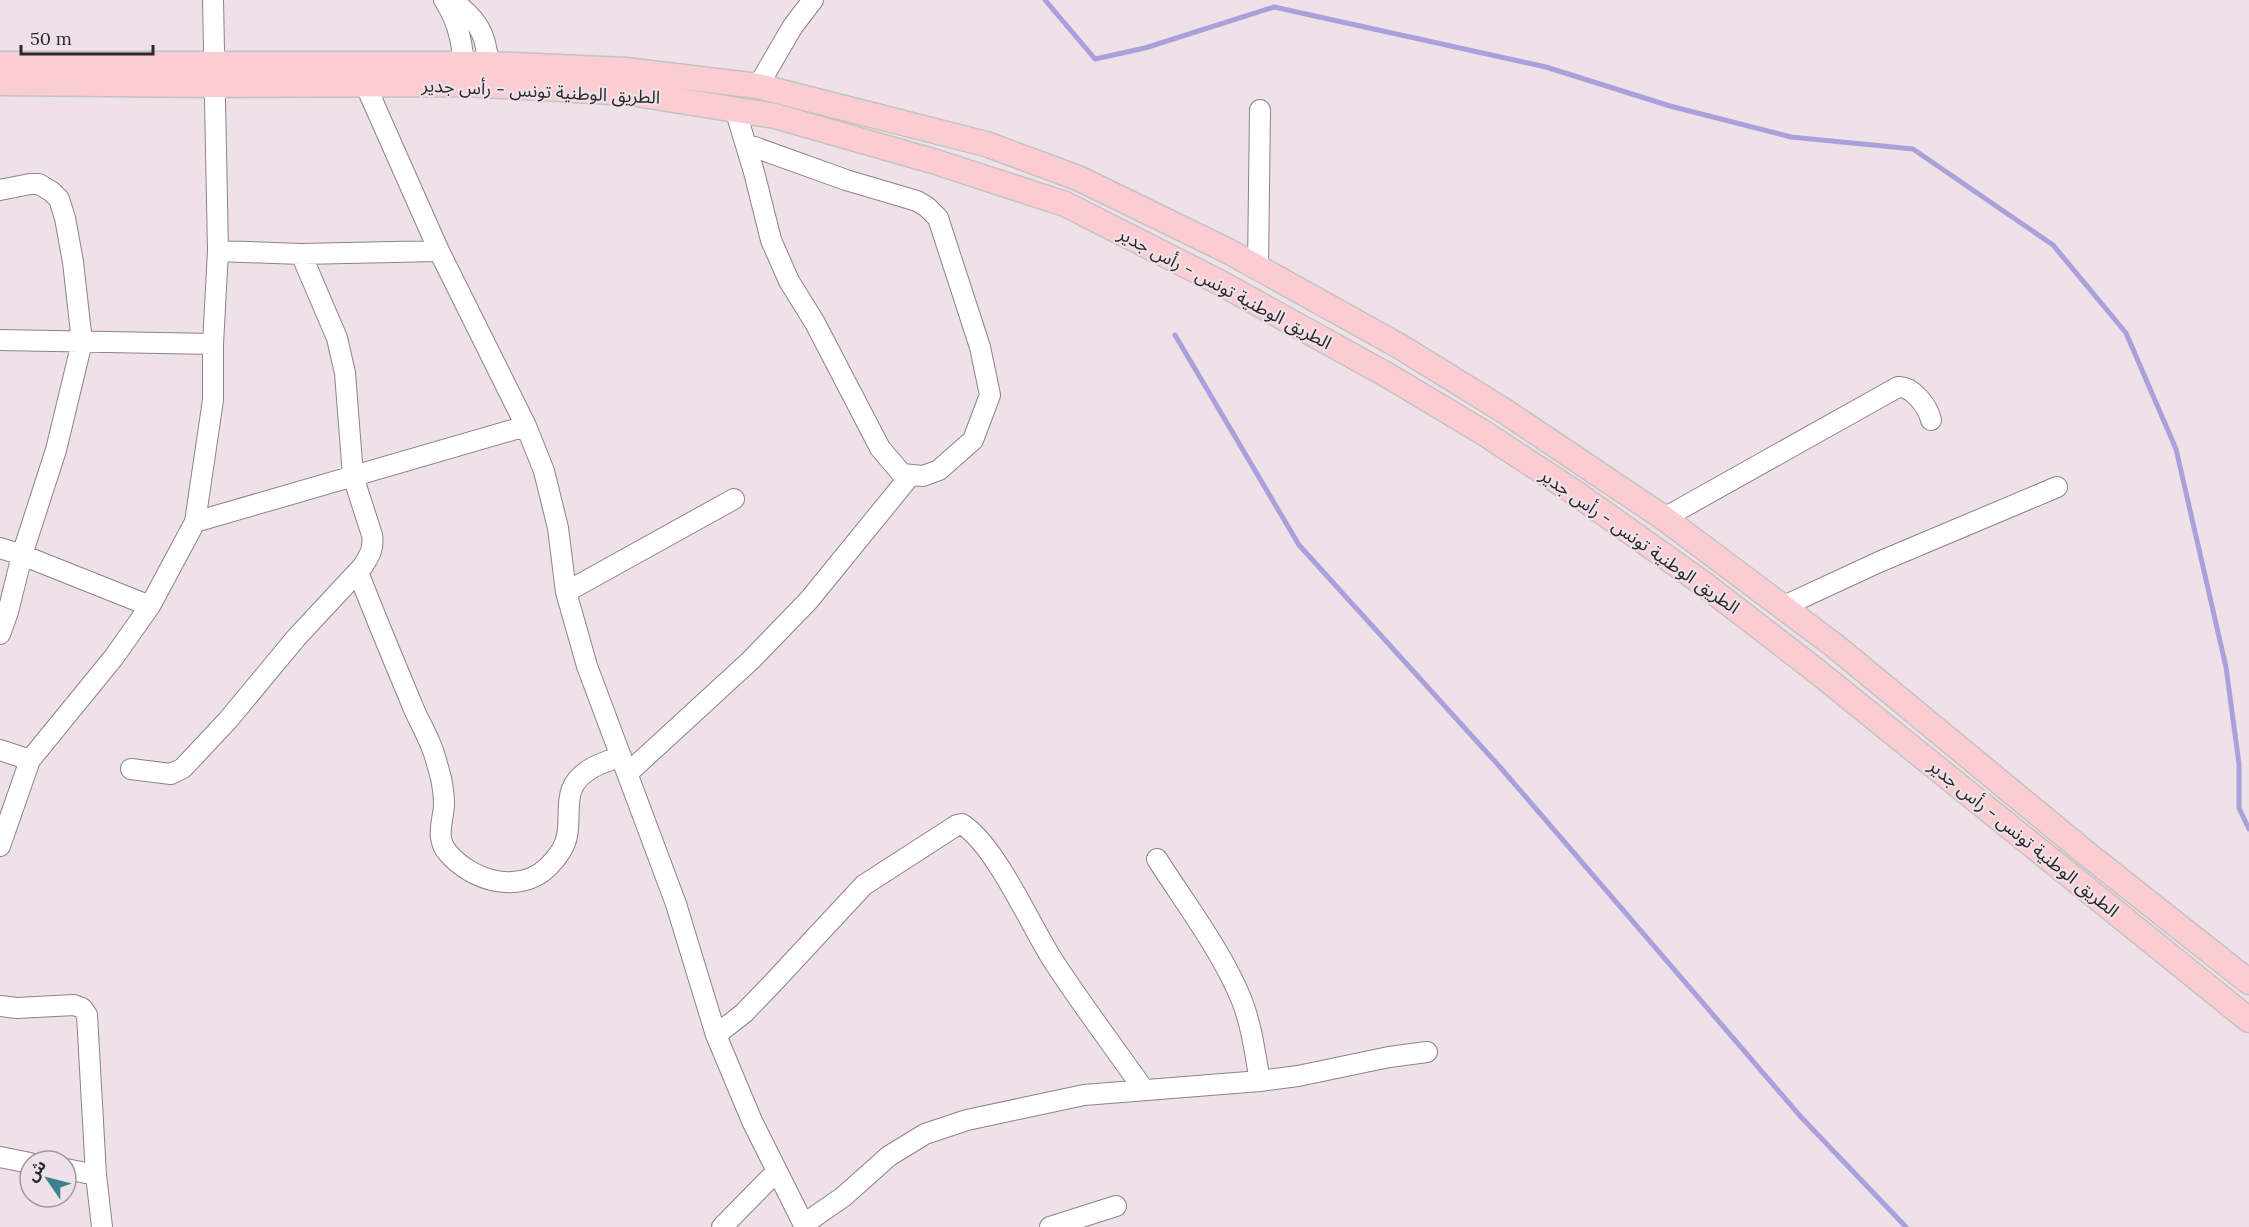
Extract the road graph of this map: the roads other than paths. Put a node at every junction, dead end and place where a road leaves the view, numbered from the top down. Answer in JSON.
{"nodes":[{"id":1,"x":213,"y":0,"type":"edge"},
{"id":2,"x":444,"y":0,"type":"edge"},
{"id":3,"x":451,"y":0,"type":"edge"},
{"id":4,"x":813,"y":0,"type":"edge"},
{"id":5,"x":0,"y":64,"type":"edge"},
{"id":6,"x":465,"y":74,"type":"junction"},
{"id":7,"x":216,"y":75,"type":"junction"},
{"id":8,"x":489,"y":75,"type":"junction"},
{"id":9,"x":0,"y":82,"type":"edge"},
{"id":10,"x":365,"y":84,"type":"junction"},
{"id":11,"x":758,"y":86,"type":"junction"},
{"id":12,"x":735,"y":109,"type":"junction"},
{"id":13,"x":1260,"y":110,"type":"dead end"},
{"id":14,"x":746,"y":144,"type":"junction"},
{"id":15,"x":0,"y":190,"type":"edge"},
{"id":16,"x":440,"y":250,"type":"junction"},
{"id":17,"x":218,"y":251,"type":"junction"},
{"id":18,"x":301,"y":254,"type":"junction"},
{"id":19,"x":1258,"y":267,"type":"junction"},
{"id":20,"x":0,"y":340,"type":"edge"},
{"id":21,"x":82,"y":342,"type":"junction"},
{"id":22,"x":213,"y":344,"type":"junction"},
{"id":23,"x":1931,"y":420,"type":"dead end"},
{"id":24,"x":526,"y":426,"type":"junction"},
{"id":25,"x":353,"y":476,"type":"junction"},
{"id":26,"x":910,"y":476,"type":"junction"},
{"id":27,"x":2057,"y":487,"type":"dead end"},
{"id":28,"x":734,"y":499,"type":"dead end"},
{"id":29,"x":1664,"y":518,"type":"junction"},
{"id":30,"x":195,"y":522,"type":"junction"},
{"id":31,"x":0,"y":548,"type":"edge"},
{"id":32,"x":22,"y":555,"type":"junction"},
{"id":33,"x":358,"y":572,"type":"junction"},
{"id":34,"x":566,"y":592,"type":"junction"},
{"id":35,"x":150,"y":606,"type":"junction"},
{"id":36,"x":1782,"y":607,"type":"junction"},
{"id":37,"x":0,"y":634,"type":"edge"},
{"id":38,"x":1835,"y":646,"type":"junction"},
{"id":39,"x":1814,"y":669,"type":"junction"},
{"id":40,"x":0,"y":750,"type":"edge"},
{"id":41,"x":30,"y":760,"type":"junction"},
{"id":42,"x":625,"y":765,"type":"junction"},
{"id":43,"x":131,"y":769,"type":"dead end"},
{"id":44,"x":0,"y":846,"type":"edge"},
{"id":45,"x":1157,"y":859,"type":"dead end"},
{"id":46,"x":2249,"y":982,"type":"edge"},
{"id":47,"x":0,"y":1006,"type":"edge"},
{"id":48,"x":2249,"y":1020,"type":"edge"},
{"id":49,"x":716,"y":1035,"type":"junction"},
{"id":50,"x":1427,"y":1052,"type":"dead end"},
{"id":51,"x":1260,"y":1081,"type":"junction"},
{"id":52,"x":1144,"y":1090,"type":"junction"},
{"id":53,"x":0,"y":1157,"type":"edge"},
{"id":54,"x":18,"y":1161,"type":"edge"},
{"id":55,"x":78,"y":1171,"type":"edge"},
{"id":56,"x":777,"y":1171,"type":"junction"},
{"id":57,"x":96,"y":1175,"type":"junction"},
{"id":58,"x":1116,"y":1206,"type":"dead end"},
{"id":59,"x":805,"y":1226,"type":"edge"},
{"id":60,"x":102,"y":1227,"type":"edge"},
{"id":61,"x":722,"y":1227,"type":"edge"},
{"id":62,"x":1050,"y":1227,"type":"edge"}],
"edges":[{"from":1,"to":7,"type":"street"},
{"from":2,"to":6,"type":"street"},
{"from":3,"to":8,"type":"street"},
{"from":4,"to":11,"type":"street"},
{"from":5,"to":7,"type":"main road","name":"الطريق الوطنية تونس - رأس جدير"},
{"from":6,"to":7,"type":"main road","name":"الطريق الوطنية تونس - رأس جدير"},
{"from":6,"to":8,"type":"main road","name":"الطريق الوطنية تونس - رأس جدير"},
{"from":6,"to":10,"type":"main road","name":"الطريق الوطنية تونس - رأس جدير"},
{"from":7,"to":9,"type":"main road","name":"الطريق الوطنية تونس - رأس جدير"},
{"from":7,"to":10,"type":"main road","name":"الطريق الوطنية تونس - رأس جدير"},
{"from":7,"to":17,"type":"street"},
{"from":8,"to":11,"type":"main road","name":"الطريق الوطنية تونس - رأس جدير"},
{"from":8,"to":12,"type":"main road","name":"الطريق الوطنية تونس - رأس جدير"},
{"from":10,"to":16,"type":"street"},
{"from":11,"to":19,"type":"main road","name":"الطريق الوطنية تونس - رأس جدير"},
{"from":12,"to":14,"type":"street"},
{"from":12,"to":39,"type":"main road","name":"الطريق الوطنية تونس - رأس جدير"},
{"from":13,"to":19,"type":"street"},
{"from":14,"to":26,"type":"street"},
{"from":14,"to":26,"type":"street"},
{"from":15,"to":21,"type":"street"},
{"from":16,"to":18,"type":"street"},
{"from":16,"to":24,"type":"street"},
{"from":17,"to":18,"type":"street"},
{"from":17,"to":22,"type":"street"},
{"from":18,"to":25,"type":"street"},
{"from":19,"to":29,"type":"main road","name":"الطريق الوطنية تونس - رأس جدير"},
{"from":20,"to":21,"type":"street"},
{"from":21,"to":22,"type":"street"},
{"from":21,"to":32,"type":"street"},
{"from":22,"to":30,"type":"street"},
{"from":23,"to":29,"type":"street"},
{"from":24,"to":25,"type":"street"},
{"from":24,"to":34,"type":"street"},
{"from":25,"to":30,"type":"street"},
{"from":25,"to":33,"type":"street"},
{"from":26,"to":42,"type":"street"},
{"from":27,"to":36,"type":"street"},
{"from":28,"to":34,"type":"street"},
{"from":29,"to":36,"type":"main road","name":"الطريق الوطنية تونس - رأس جدير"},
{"from":30,"to":35,"type":"street"},
{"from":31,"to":32,"type":"street"},
{"from":32,"to":35,"type":"street"},
{"from":32,"to":37,"type":"street"},
{"from":33,"to":42,"type":"street"},
{"from":33,"to":43,"type":"street"},
{"from":34,"to":42,"type":"street"},
{"from":35,"to":41,"type":"street"},
{"from":36,"to":38,"type":"main road","name":"الطريق الوطنية تونس - رأس جدير"},
{"from":38,"to":39,"type":"main road"},
{"from":38,"to":46,"type":"main road","name":"الطريق الوطنية تونس - رأس جدير"},
{"from":39,"to":48,"type":"main road","name":"الطريق الوطنية تونس - رأس جدير"},
{"from":40,"to":41,"type":"street"},
{"from":41,"to":44,"type":"street"},
{"from":42,"to":49,"type":"street"},
{"from":45,"to":51,"type":"street"},
{"from":47,"to":57,"type":"street"},
{"from":49,"to":52,"type":"street"},
{"from":49,"to":56,"type":"street"},
{"from":50,"to":51,"type":"street"},
{"from":51,"to":52,"type":"street"},
{"from":52,"to":59,"type":"street"},
{"from":53,"to":54,"type":"street"},
{"from":55,"to":57,"type":"street"},
{"from":56,"to":59,"type":"street"},
{"from":56,"to":61,"type":"street"},
{"from":57,"to":60,"type":"street"},
{"from":58,"to":62,"type":"street"}]}
